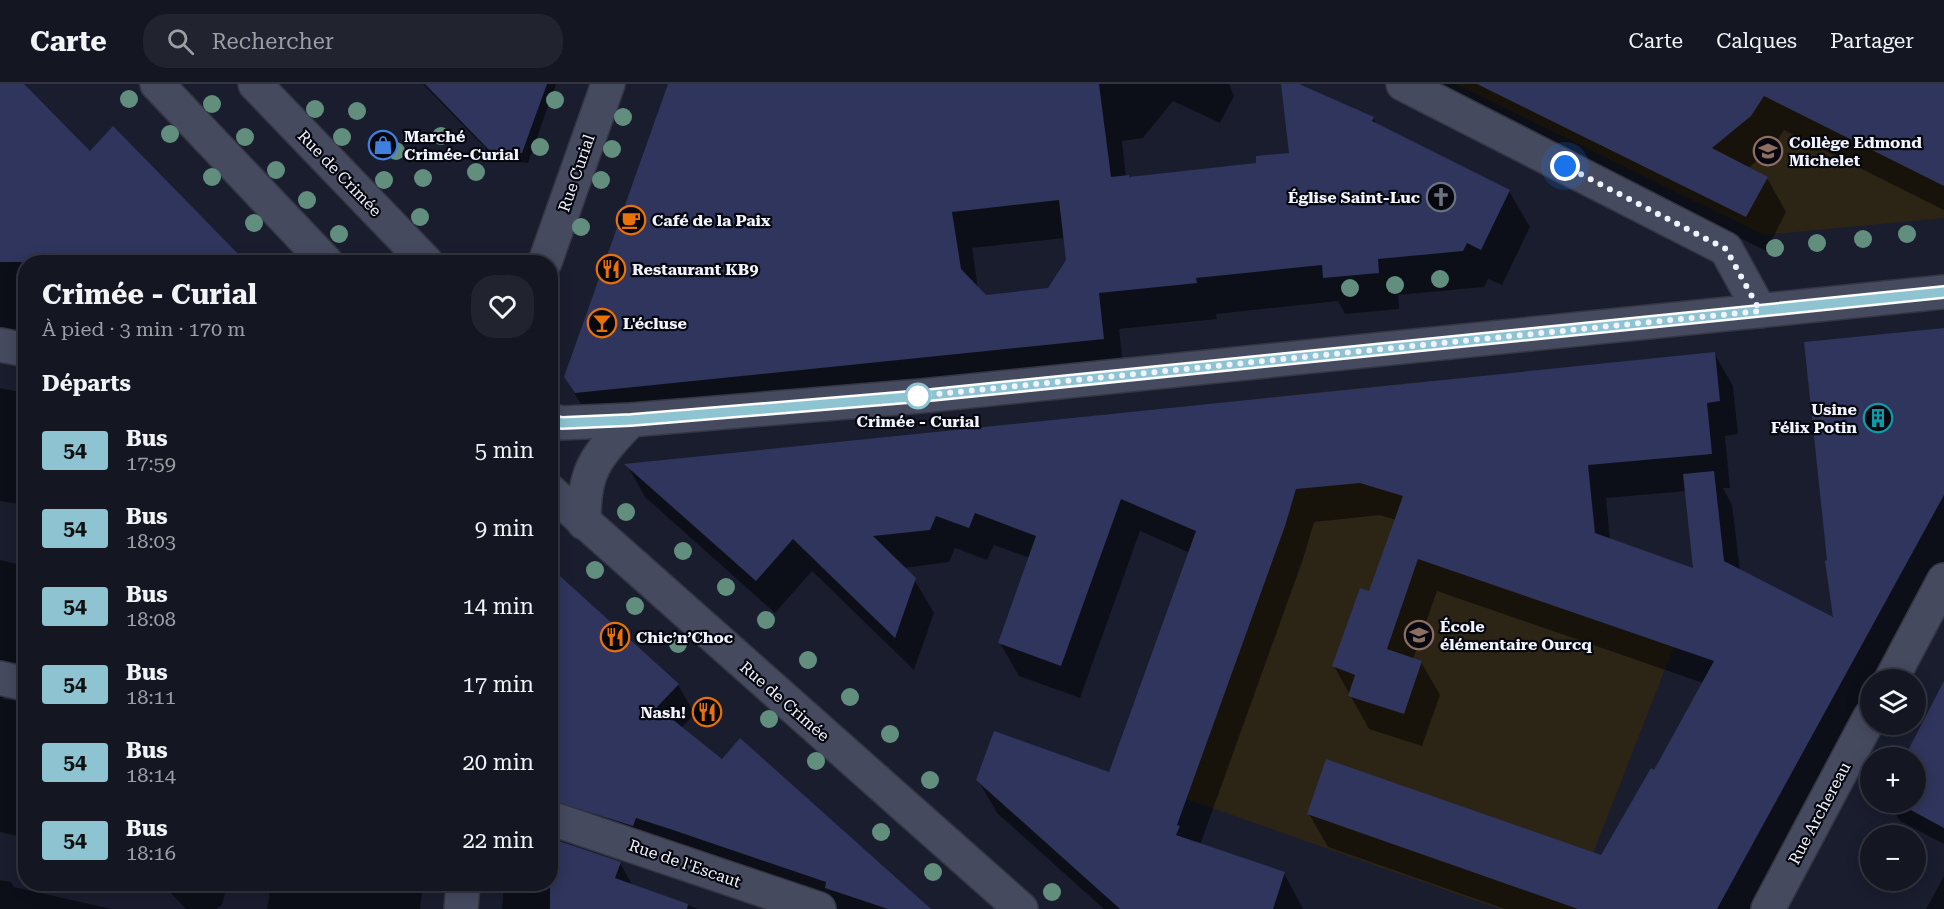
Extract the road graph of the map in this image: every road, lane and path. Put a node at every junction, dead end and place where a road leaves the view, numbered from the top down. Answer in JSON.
{"nodes":[{"id":1,"x":158,"y":84,"type":"edge"},
{"id":2,"x":255,"y":84,"type":"edge"},
{"id":3,"x":608,"y":84,"type":"edge"},
{"id":4,"x":1403,"y":84,"type":"edge"},
{"id":5,"x":319,"y":255,"type":"edge"},
{"id":6,"x":419,"y":255,"type":"edge"},
{"id":7,"x":547,"y":255,"type":"edge"},
{"id":8,"x":1944,"y":292,"type":"edge"},
{"id":9,"x":1760,"y":311,"type":"junction"},
{"id":10,"x":0,"y":345,"type":"edge"},
{"id":11,"x":18,"y":348,"type":"edge"},
{"id":12,"x":631,"y":420,"type":"junction"},
{"id":13,"x":558,"y":422,"type":"edge"},
{"id":14,"x":558,"y":499,"type":"edge"},
{"id":15,"x":584,"y":523,"type":"junction"},
{"id":16,"x":1944,"y":580,"type":"edge"},
{"id":17,"x":1897,"y":669,"type":"edge"},
{"id":18,"x":0,"y":678,"type":"edge"},
{"id":19,"x":18,"y":682,"type":"edge"},
{"id":20,"x":1860,"y":735,"type":"edge"},
{"id":21,"x":558,"y":821,"type":"edge"},
{"id":22,"x":462,"y":891,"type":"edge"},
{"id":23,"x":461,"y":909,"type":"edge"},
{"id":24,"x":819,"y":909,"type":"edge"},
{"id":25,"x":1021,"y":909,"type":"edge"},
{"id":26,"x":1768,"y":909,"type":"edge"}],
"edges":[{"from":1,"to":5,"type":"street"},
{"from":2,"to":6,"type":"street","name":"Rue de Crimée"},
{"from":3,"to":7,"type":"street","name":"Rue Curial"},
{"from":4,"to":9,"type":"street"},
{"from":8,"to":9,"type":"street"},
{"from":9,"to":12,"type":"street"},
{"from":10,"to":11,"type":"street"},
{"from":12,"to":13,"type":"street"},
{"from":12,"to":15,"type":"street"},
{"from":14,"to":15,"type":"street","name":"Rue de Crimée"},
{"from":15,"to":25,"type":"street","name":"Rue de Crimée"},
{"from":16,"to":17,"type":"street"},
{"from":18,"to":19,"type":"street"},
{"from":20,"to":26,"type":"street","name":"Rue Archereau"},
{"from":21,"to":24,"type":"street","name":"Rue de l'Escaut"},
{"from":22,"to":23,"type":"street"}]}
